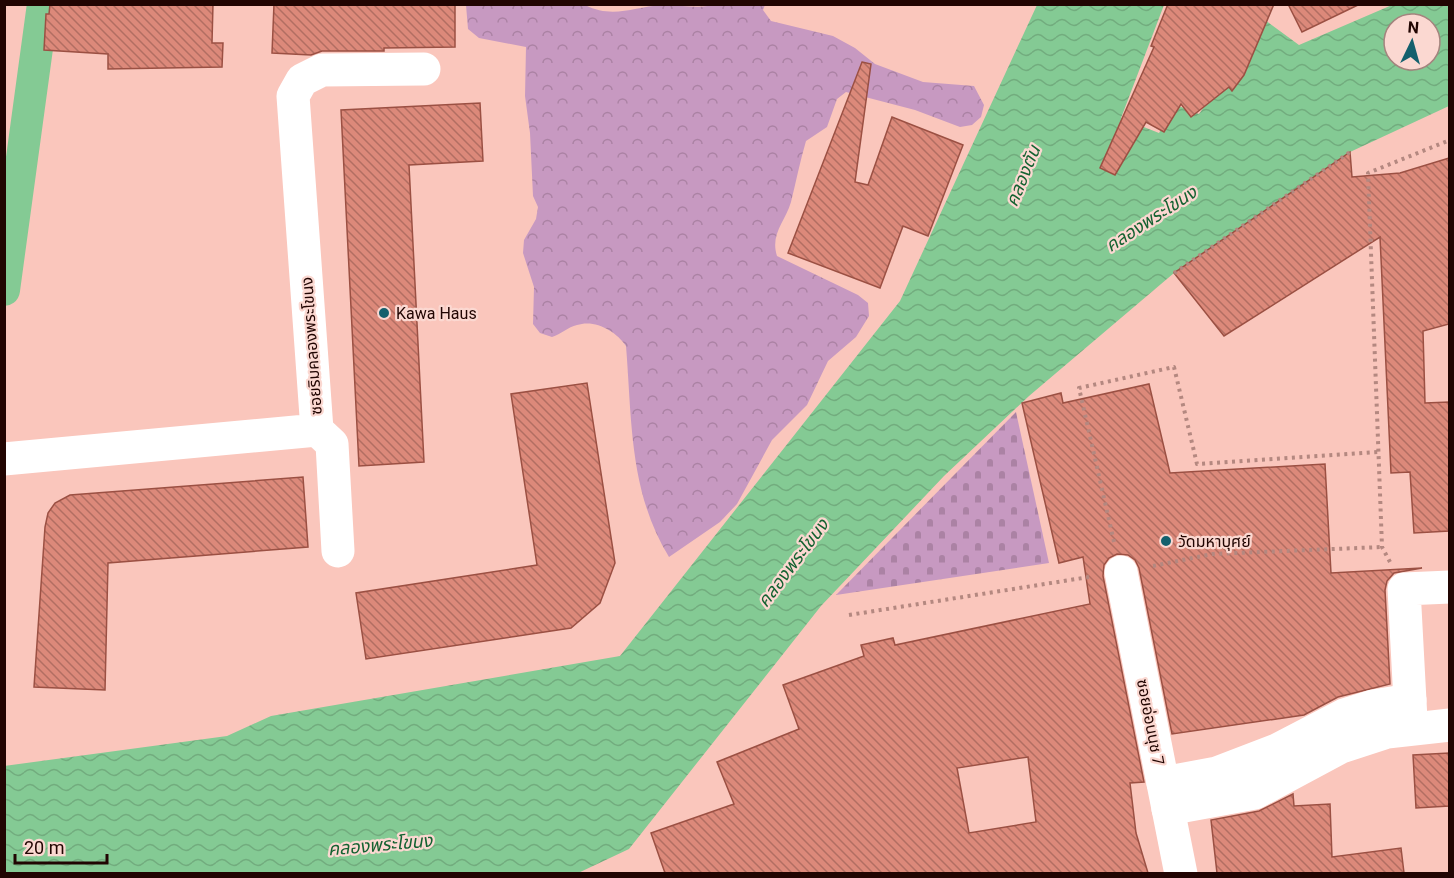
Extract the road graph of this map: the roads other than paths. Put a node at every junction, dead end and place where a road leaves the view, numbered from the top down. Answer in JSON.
{"nodes":[{"id":1,"x":424,"y":69,"type":"dead end"},
{"id":2,"x":317,"y":430,"type":"junction"},
{"id":3,"x":7,"y":458,"type":"edge"},
{"id":4,"x":338,"y":551,"type":"dead end"},
{"id":5,"x":1121,"y":572,"type":"road end"},
{"id":6,"x":1449,"y":586,"type":"edge"},
{"id":7,"x":1411,"y":714,"type":"junction"},
{"id":8,"x":1449,"y":725,"type":"edge"},
{"id":9,"x":1166,"y":796,"type":"junction"},
{"id":10,"x":1181,"y":873,"type":"edge"}],
"edges":[{"from":1,"to":2,"type":"street","name":"ซอยริมคลองพระโขนง"},
{"from":2,"to":3,"type":"street","name":"ซอยริมคลองพระโขนง"},
{"from":2,"to":4,"type":"street"},
{"from":5,"to":9,"type":"street","name":"ซอยอ่อนนุช 7"},
{"from":6,"to":7,"type":"street"},
{"from":7,"to":8,"type":"street"},
{"from":7,"to":9,"type":"street"},
{"from":9,"to":10,"type":"street","name":"ซอยอ่อนนุช 7"}]}
